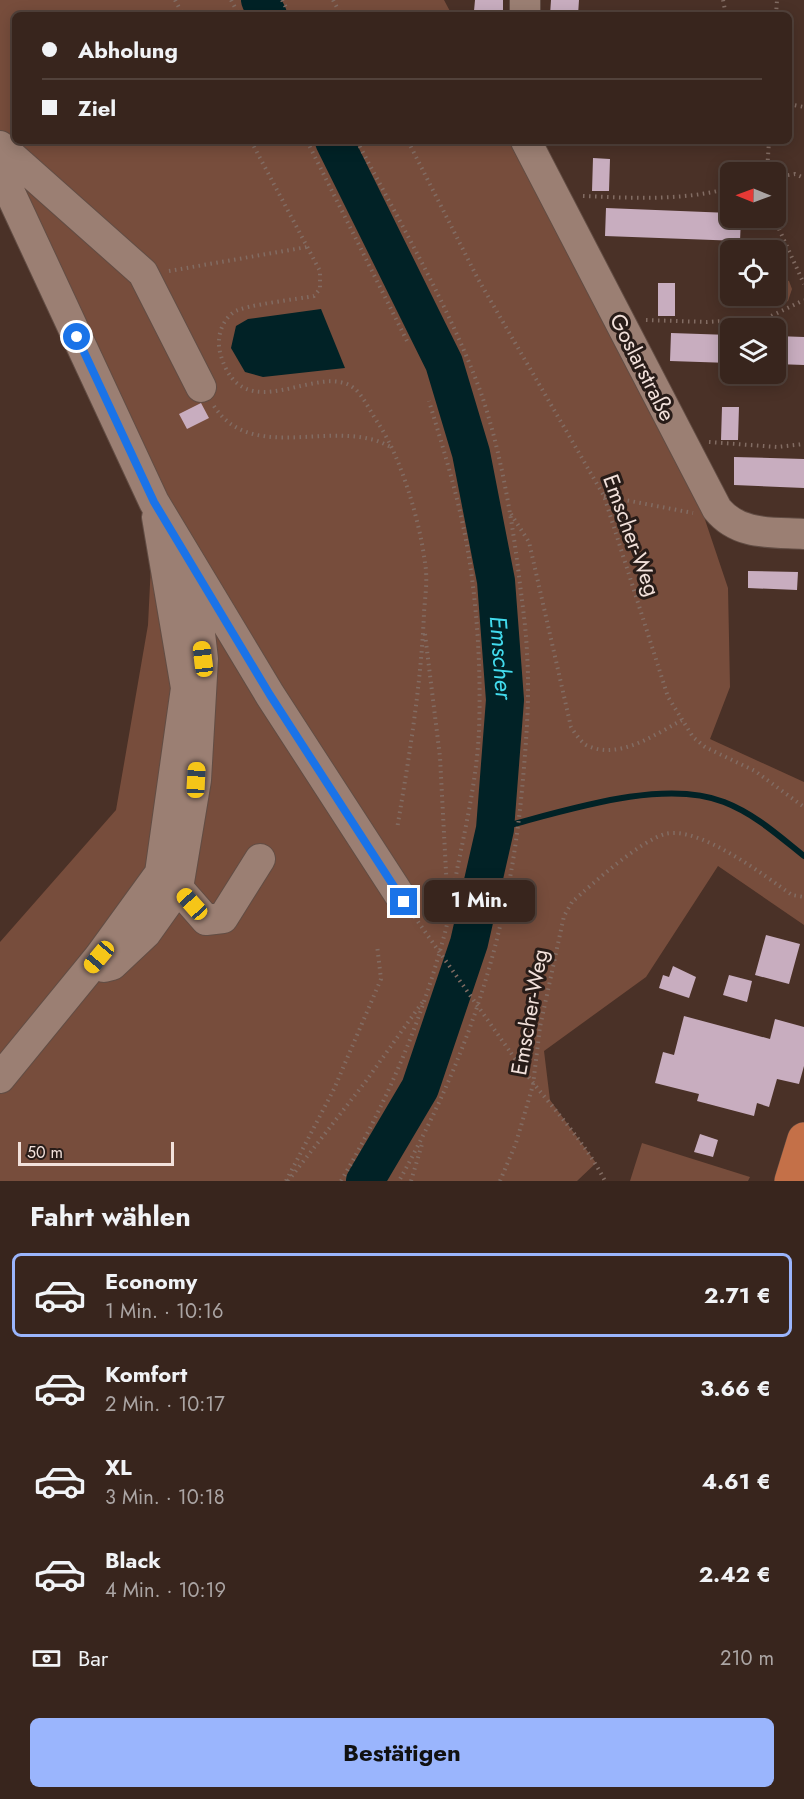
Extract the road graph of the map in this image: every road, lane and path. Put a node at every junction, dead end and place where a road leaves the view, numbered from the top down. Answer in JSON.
{"nodes":[{"id":1,"x":253,"y":144,"type":"edge"},
{"id":2,"x":308,"y":144,"type":"edge"},
{"id":3,"x":359,"y":144,"type":"edge"},
{"id":4,"x":410,"y":144,"type":"edge"},
{"id":5,"x":528,"y":144,"type":"edge"},
{"id":6,"x":769,"y":144,"type":"edge"},
{"id":7,"x":0,"y":146,"type":"edge"},
{"id":8,"x":768,"y":162,"type":"edge"},
{"id":9,"x":0,"y":171,"type":"edge"},
{"id":10,"x":786,"y":175,"type":"edge"},
{"id":11,"x":804,"y":178,"type":"edge"},
{"id":12,"x":720,"y":191,"type":"edge"},
{"id":13,"x":554,"y":194,"type":"junction"},
{"id":14,"x":779,"y":228,"type":"edge"},
{"id":15,"x":308,"y":247,"type":"junction"},
{"id":16,"x":143,"y":273,"type":"junction"},
{"id":17,"x":804,"y":284,"type":"edge"},
{"id":18,"x":804,"y":300,"type":"edge"},
{"id":19,"x":618,"y":319,"type":"junction"},
{"id":20,"x":407,"y":341,"type":"dead end"},
{"id":21,"x":201,"y":387,"type":"joint"},
{"id":22,"x":429,"y":401,"type":"dead end"},
{"id":23,"x":681,"y":441,"type":"junction"},
{"id":24,"x":804,"y":444,"type":"edge"},
{"id":25,"x":392,"y":448,"type":"junction"},
{"id":26,"x":604,"y":495,"type":"junction"},
{"id":27,"x":154,"y":502,"type":"junction"},
{"id":28,"x":717,"y":508,"type":"junction"},
{"id":29,"x":509,"y":512,"type":"junction"},
{"id":30,"x":804,"y":534,"type":"edge"},
{"id":31,"x":192,"y":562,"type":"junction"},
{"id":32,"x":424,"y":620,"type":"junction"},
{"id":33,"x":682,"y":720,"type":"junction"},
{"id":34,"x":804,"y":807,"type":"edge"},
{"id":35,"x":397,"y":829,"type":"dead end"},
{"id":36,"x":260,"y":859,"type":"dead end"},
{"id":37,"x":178,"y":888,"type":"junction"},
{"id":38,"x":804,"y":897,"type":"edge"},
{"id":39,"x":404,"y":902,"type":"joint"},
{"id":40,"x":448,"y":917,"type":"junction"},
{"id":41,"x":377,"y":945,"type":"dead end"},
{"id":42,"x":89,"y":969,"type":"junction"},
{"id":43,"x":428,"y":994,"type":"junction"},
{"id":44,"x":0,"y":1078,"type":"edge"},
{"id":45,"x":532,"y":1085,"type":"junction"},
{"id":46,"x":425,"y":1133,"type":"junction"},
{"id":47,"x":804,"y":1139,"type":"edge"},
{"id":48,"x":287,"y":1181,"type":"edge"},
{"id":49,"x":341,"y":1181,"type":"edge"},
{"id":50,"x":399,"y":1181,"type":"edge"},
{"id":51,"x":411,"y":1181,"type":"edge"},
{"id":52,"x":500,"y":1181,"type":"edge"},
{"id":53,"x":605,"y":1181,"type":"edge"},
{"id":54,"x":791,"y":1181,"type":"edge"}],
"edges":[{"from":1,"to":15,"type":"path"},
{"from":2,"to":20,"type":"path"},
{"from":3,"to":29,"type":"path"},
{"from":4,"to":26,"type":"path","name":"Emscher-Weg"},
{"from":5,"to":13,"type":"street","name":"Goslarstraße"},
{"from":6,"to":8,"type":"path"},
{"from":7,"to":16,"type":"street"},
{"from":9,"to":27,"type":"street"},
{"from":10,"to":11,"type":"path"},
{"from":12,"to":13,"type":"path"},
{"from":13,"to":19,"type":"street","name":"Goslarstraße"},
{"from":14,"to":17,"type":"path"},
{"from":15,"to":16,"type":"path"},
{"from":15,"to":25,"type":"path"},
{"from":16,"to":21,"type":"street"},
{"from":18,"to":19,"type":"path"},
{"from":19,"to":23,"type":"street","name":"Goslarstraße"},
{"from":21,"to":25,"type":"path"},
{"from":22,"to":40,"type":"path"},
{"from":23,"to":24,"type":"path"},
{"from":23,"to":28,"type":"street","name":"Goslarstraße"},
{"from":25,"to":32,"type":"path"},
{"from":26,"to":28,"type":"path"},
{"from":26,"to":33,"type":"path","name":"Emscher-Weg"},
{"from":27,"to":31,"type":"street"},
{"from":27,"to":42,"type":"street"},
{"from":28,"to":30,"type":"street","name":"Goslarstraße"},
{"from":29,"to":33,"type":"path"},
{"from":29,"to":46,"type":"path"},
{"from":31,"to":37,"type":"street"},
{"from":31,"to":39,"type":"street"},
{"from":32,"to":35,"type":"path"},
{"from":32,"to":40,"type":"path"},
{"from":33,"to":34,"type":"path","name":"Emscher-Weg"},
{"from":36,"to":37,"type":"street"},
{"from":37,"to":42,"type":"street"},
{"from":38,"to":45,"type":"path","name":"Emscher-Weg"},
{"from":39,"to":45,"type":"path","bridge":true},
{"from":40,"to":43,"type":"path"},
{"from":41,"to":48,"type":"path"},
{"from":42,"to":44,"type":"street"},
{"from":43,"to":48,"type":"path"},
{"from":43,"to":49,"type":"path"},
{"from":45,"to":52,"type":"path","name":"Emscher-Weg"},
{"from":45,"to":53,"type":"path"},
{"from":46,"to":50,"type":"path"},
{"from":46,"to":51,"type":"path"},
{"from":47,"to":54,"type":"main road"}]}
